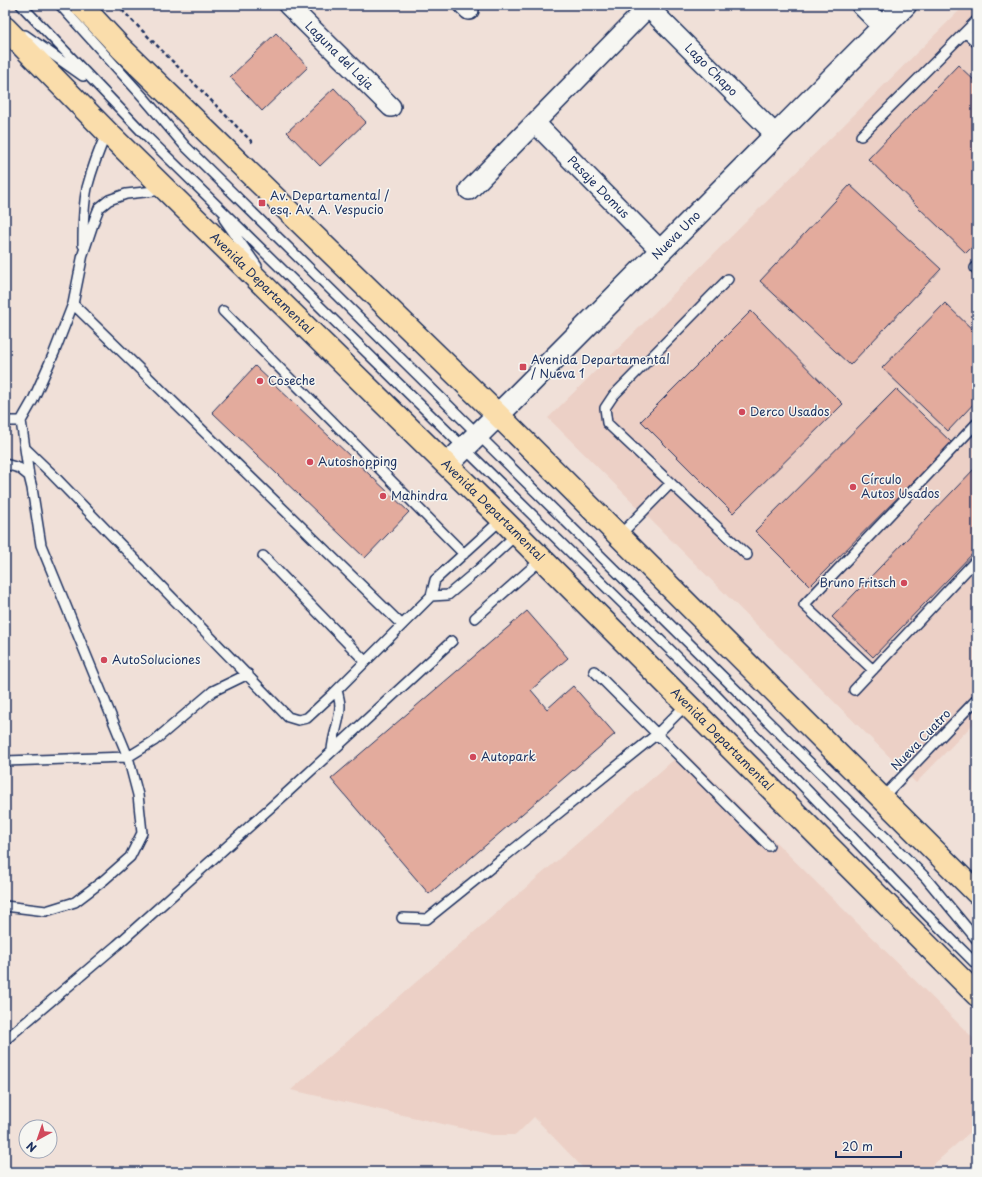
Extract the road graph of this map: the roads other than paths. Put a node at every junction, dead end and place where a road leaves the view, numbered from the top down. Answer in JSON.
{"nodes":[{"id":1,"x":21,"y":5,"type":"edge"},
{"id":2,"x":60,"y":5,"type":"edge"},
{"id":3,"x":78,"y":5,"type":"edge"},
{"id":4,"x":81,"y":5,"type":"edge"},
{"id":5,"x":288,"y":5,"type":"edge"},
{"id":6,"x":861,"y":5,"type":"edge"},
{"id":7,"x":905,"y":5,"type":"edge"},
{"id":8,"x":647,"y":6,"type":"edge"},
{"id":9,"x":5,"y":19,"type":"edge"},
{"id":10,"x":977,"y":20,"type":"edge"},
{"id":11,"x":883,"y":27,"type":"junction"},
{"id":12,"x":5,"y":28,"type":"edge"},
{"id":13,"x":965,"y":32,"type":"junction"},
{"id":14,"x":977,"y":43,"type":"edge"},
{"id":15,"x":100,"y":88,"type":"junction"},
{"id":16,"x":144,"y":98,"type":"junction"},
{"id":17,"x":391,"y":107,"type":"dead end"},
{"id":18,"x":535,"y":123,"type":"junction"},
{"id":19,"x":107,"y":132,"type":"junction"},
{"id":20,"x":776,"y":135,"type":"junction"},
{"id":21,"x":860,"y":136,"type":"dead end"},
{"id":22,"x":166,"y":189,"type":"junction"},
{"id":23,"x":469,"y":190,"type":"dead end"},
{"id":24,"x":212,"y":201,"type":"junction"},
{"id":25,"x":661,"y":251,"type":"junction"},
{"id":26,"x":84,"y":254,"type":"junction"},
{"id":27,"x":977,"y":266,"type":"edge"},
{"id":28,"x":977,"y":270,"type":"edge"},
{"id":29,"x":728,"y":278,"type":"dead end"},
{"id":30,"x":281,"y":302,"type":"junction"},
{"id":31,"x":73,"y":304,"type":"junction"},
{"id":32,"x":223,"y":311,"type":"dead end"},
{"id":33,"x":498,"y":415,"type":"junction"},
{"id":34,"x":21,"y":421,"type":"junction"},
{"id":35,"x":5,"y":423,"type":"edge"},
{"id":36,"x":977,"y":423,"type":"edge"},
{"id":37,"x":471,"y":442,"type":"junction"},
{"id":38,"x":25,"y":448,"type":"junction"},
{"id":39,"x":5,"y":464,"type":"edge"},
{"id":40,"x":448,"y":464,"type":"junction"},
{"id":41,"x":29,"y":476,"type":"junction"},
{"id":42,"x":671,"y":483,"type":"junction"},
{"id":43,"x":510,"y":526,"type":"junction"},
{"id":44,"x":619,"y":536,"type":"junction"},
{"id":45,"x":464,"y":554,"type":"junction"},
{"id":46,"x":747,"y":555,"type":"dead end"},
{"id":47,"x":263,"y":556,"type":"dead end"},
{"id":48,"x":542,"y":559,"type":"junction"},
{"id":49,"x":977,"y":559,"type":"edge"},
{"id":50,"x":431,"y":596,"type":"junction"},
{"id":51,"x":475,"y":618,"type":"dead end"},
{"id":52,"x":402,"y":625,"type":"junction"},
{"id":53,"x":452,"y":641,"type":"dead end"},
{"id":54,"x":365,"y":661,"type":"junction"},
{"id":55,"x":594,"y":670,"type":"dead end"},
{"id":56,"x":873,"y":670,"type":"junction"},
{"id":57,"x":248,"y":674,"type":"junction"},
{"id":58,"x":337,"y":690,"type":"junction"},
{"id":59,"x":854,"y":690,"type":"dead end"},
{"id":60,"x":977,"y":699,"type":"edge"},
{"id":61,"x":686,"y":704,"type":"junction"},
{"id":62,"x":657,"y":734,"type":"junction"},
{"id":63,"x":332,"y":750,"type":"junction"},
{"id":64,"x":128,"y":757,"type":"junction"},
{"id":65,"x":5,"y":761,"type":"edge"},
{"id":66,"x":882,"y":798,"type":"junction"},
{"id":67,"x":769,"y":846,"type":"dead end"},
{"id":68,"x":977,"y":893,"type":"edge"},
{"id":69,"x":5,"y":906,"type":"edge"},
{"id":70,"x":402,"y":918,"type":"dead end"},
{"id":71,"x":977,"y":940,"type":"edge"},
{"id":72,"x":977,"y":965,"type":"edge"},
{"id":73,"x":977,"y":995,"type":"edge"},
{"id":74,"x":5,"y":1040,"type":"edge"}],
"edges":[{"from":1,"to":15,"type":"lane"},
{"from":2,"to":16,"type":"lane"},
{"from":3,"to":16,"type":"lane"},
{"from":4,"to":33,"type":"main road"},
{"from":5,"to":17,"type":"street","name":"Laguna del Laja"},
{"from":6,"to":11,"type":"street"},
{"from":7,"to":11,"type":"street","name":"Nueva Uno"},
{"from":8,"to":18,"type":"street"},
{"from":8,"to":20,"type":"street","name":"Lago Chapo"},
{"from":9,"to":15,"type":"lane"},
{"from":10,"to":13,"type":"lane"},
{"from":11,"to":20,"type":"street","name":"Nueva Uno"},
{"from":12,"to":19,"type":"main road","name":"Avenida Departamental"},
{"from":13,"to":14,"type":"lane"},
{"from":13,"to":21,"type":"lane"},
{"from":15,"to":24,"type":"lane"},
{"from":16,"to":37,"type":"lane"},
{"from":18,"to":23,"type":"street"},
{"from":18,"to":25,"type":"street","name":"Pasaje Domus"},
{"from":19,"to":22,"type":"main road","name":"Avenida Departamental"},
{"from":19,"to":26,"type":"lane"},
{"from":20,"to":25,"type":"street","name":"Nueva Uno"},
{"from":22,"to":26,"type":"lane"},
{"from":22,"to":30,"type":"main road","name":"Avenida Departamental"},
{"from":24,"to":30,"type":"lane"},
{"from":24,"to":37,"type":"lane"},
{"from":25,"to":33,"type":"street","name":"Nueva Uno"},
{"from":26,"to":31,"type":"lane"},
{"from":27,"to":28,"type":"lane"},
{"from":29,"to":42,"type":"lane"},
{"from":30,"to":40,"type":"main road","name":"Avenida Departamental"},
{"from":31,"to":34,"type":"lane"},
{"from":31,"to":52,"type":"lane"},
{"from":32,"to":45,"type":"lane"},
{"from":33,"to":37,"type":"street","name":"Nueva Uno"},
{"from":33,"to":44,"type":"main road"},
{"from":34,"to":35,"type":"lane"},
{"from":34,"to":38,"type":"lane"},
{"from":36,"to":56,"type":"lane"},
{"from":37,"to":40,"type":"street","name":"Nueva Uno"},
{"from":37,"to":71,"type":"lane"},
{"from":37,"to":72,"type":"lane"},
{"from":38,"to":41,"type":"lane"},
{"from":38,"to":57,"type":"lane"},
{"from":39,"to":41,"type":"lane"},
{"from":40,"to":43,"type":"main road","name":"Avenida Departamental"},
{"from":41,"to":64,"type":"lane"},
{"from":42,"to":44,"type":"lane"},
{"from":42,"to":46,"type":"lane"},
{"from":43,"to":45,"type":"lane"},
{"from":43,"to":48,"type":"main road","name":"Avenida Departamental"},
{"from":43,"to":50,"type":"lane"},
{"from":44,"to":66,"type":"main road"},
{"from":45,"to":50,"type":"lane"},
{"from":47,"to":54,"type":"lane"},
{"from":48,"to":51,"type":"lane"},
{"from":48,"to":61,"type":"main road","name":"Avenida Departamental"},
{"from":49,"to":56,"type":"lane"},
{"from":50,"to":52,"type":"lane"},
{"from":52,"to":54,"type":"lane"},
{"from":53,"to":63,"type":"lane"},
{"from":54,"to":58,"type":"lane"},
{"from":55,"to":62,"type":"lane"},
{"from":56,"to":59,"type":"lane"},
{"from":57,"to":58,"type":"lane"},
{"from":57,"to":64,"type":"lane"},
{"from":58,"to":63,"type":"lane"},
{"from":60,"to":66,"type":"lane","name":"Nueva Cuatro"},
{"from":61,"to":62,"type":"lane"},
{"from":61,"to":73,"type":"main road","name":"Avenida Departamental"},
{"from":62,"to":67,"type":"lane"},
{"from":62,"to":70,"type":"lane"},
{"from":63,"to":74,"type":"lane"},
{"from":64,"to":65,"type":"lane"},
{"from":64,"to":69,"type":"lane"},
{"from":66,"to":68,"type":"main road"}]}
